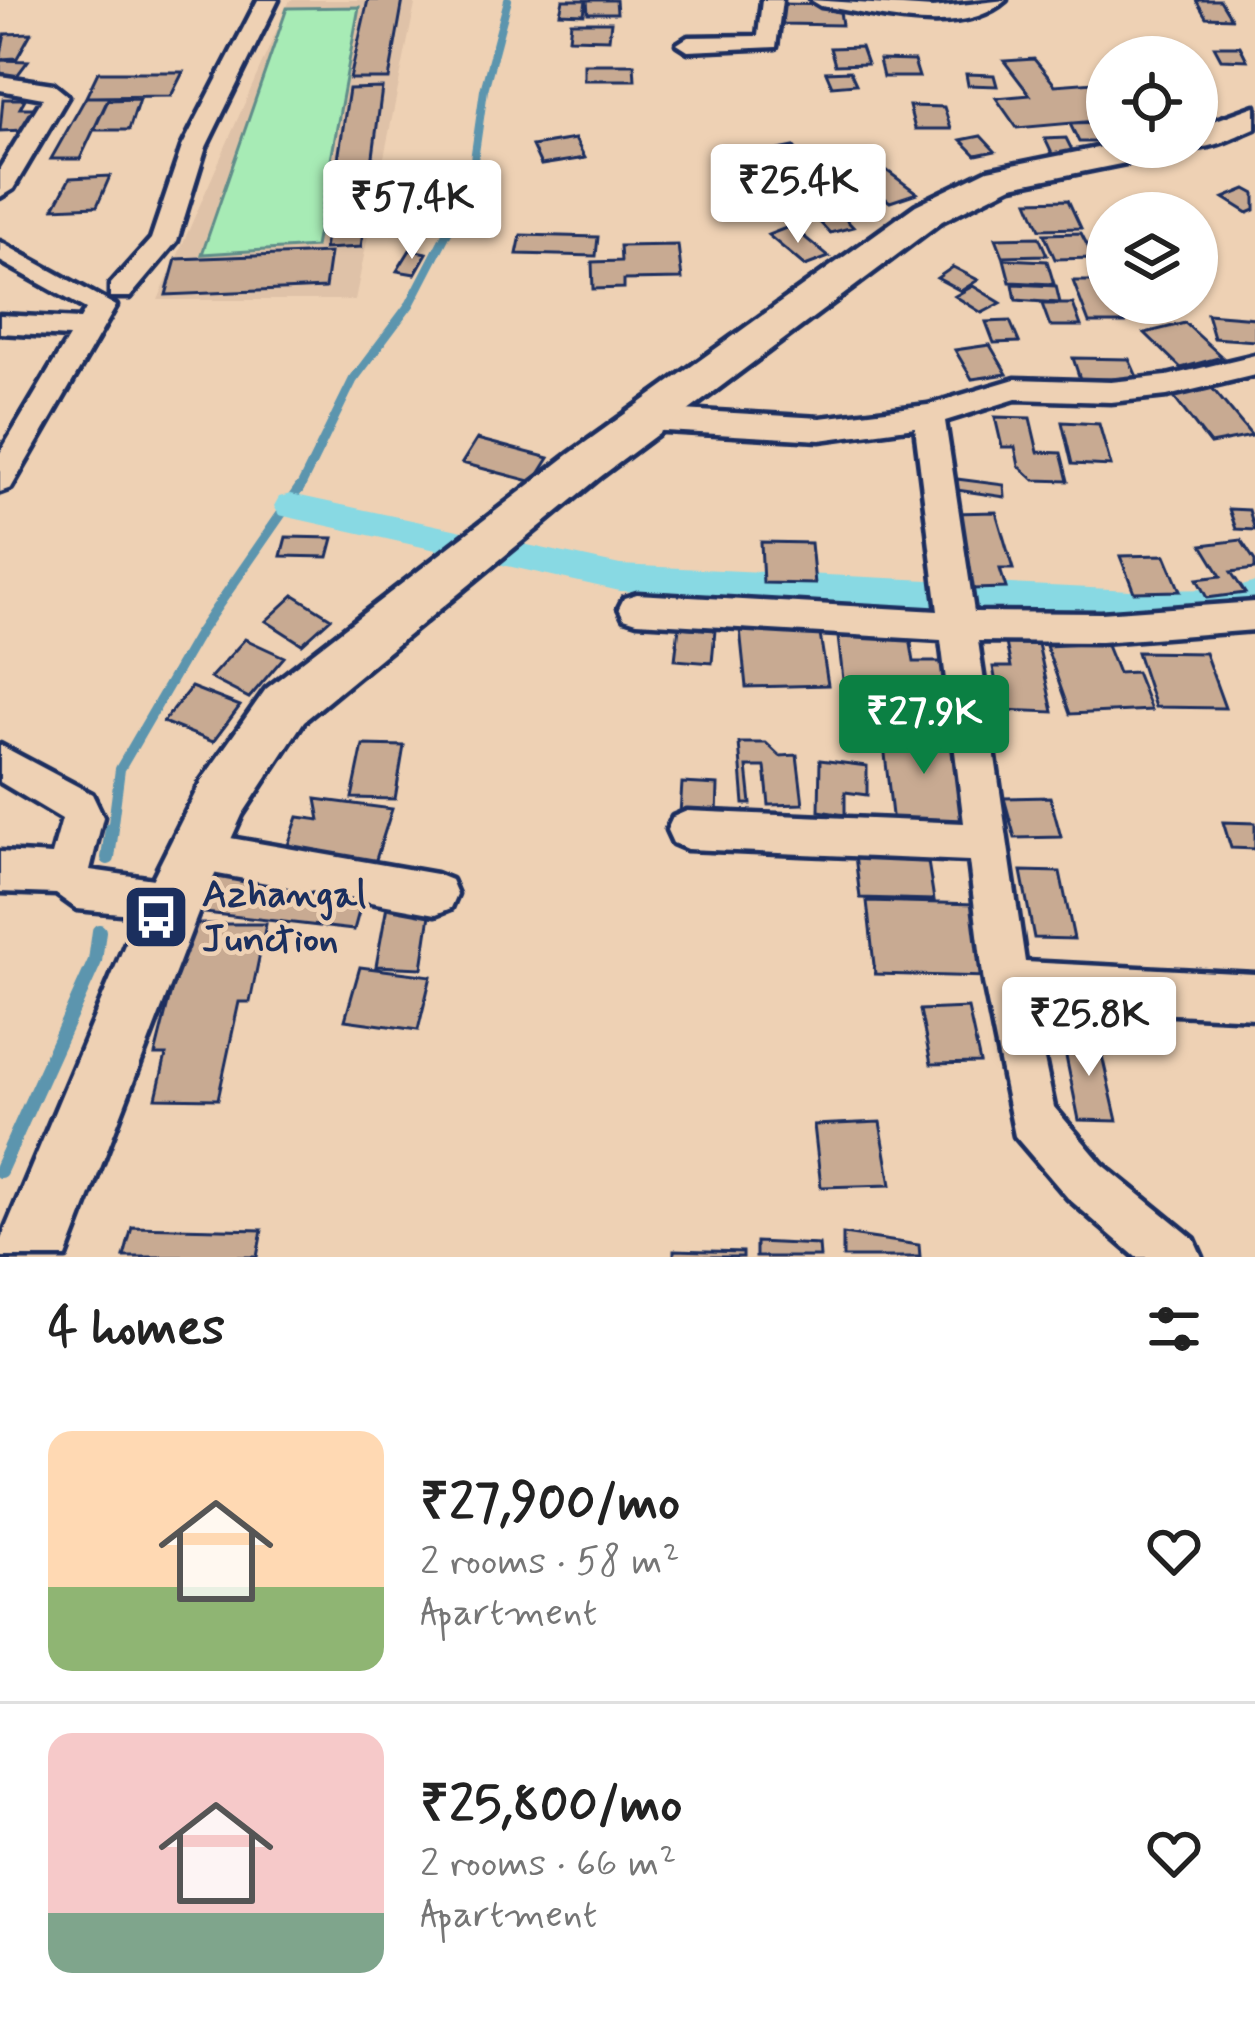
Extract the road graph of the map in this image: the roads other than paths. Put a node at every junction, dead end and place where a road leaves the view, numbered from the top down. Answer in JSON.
{"nodes":[{"id":1,"x":268,"y":0,"type":"edge"},
{"id":2,"x":772,"y":0,"type":"edge"},
{"id":3,"x":821,"y":0,"type":"edge"},
{"id":4,"x":996,"y":0,"type":"edge"},
{"id":5,"x":688,"y":44,"type":"dead end"},
{"id":6,"x":0,"y":82,"type":"edge"},
{"id":7,"x":1255,"y":116,"type":"edge"},
{"id":8,"x":1218,"y":129,"type":"edge"},
{"id":9,"x":1086,"y":161,"type":"edge"},
{"id":10,"x":0,"y":189,"type":"edge"},
{"id":11,"x":0,"y":250,"type":"edge"},
{"id":12,"x":120,"y":291,"type":"dead end"},
{"id":13,"x":0,"y":325,"type":"edge"},
{"id":14,"x":88,"y":329,"type":"junction"},
{"id":15,"x":1255,"y":365,"type":"edge"},
{"id":16,"x":928,"y":416,"type":"junction"},
{"id":17,"x":648,"y":418,"type":"junction"},
{"id":18,"x":33,"y":424,"type":"junction"},
{"id":19,"x":0,"y":425,"type":"edge"},
{"id":20,"x":0,"y":480,"type":"edge"},
{"id":21,"x":952,"y":605,"type":"junction"},
{"id":22,"x":637,"y":608,"type":"dead end"},
{"id":23,"x":1255,"y":616,"type":"edge"},
{"id":24,"x":0,"y":762,"type":"edge"},
{"id":25,"x":686,"y":830,"type":"dead end"},
{"id":26,"x":986,"y":843,"type":"junction"},
{"id":27,"x":0,"y":872,"type":"edge"},
{"id":28,"x":68,"y":875,"type":"junction"},
{"id":29,"x":185,"y":875,"type":"junction"},
{"id":30,"x":436,"y":894,"type":"dead end"},
{"id":31,"x":1006,"y":983,"type":"junction"},
{"id":32,"x":1255,"y":995,"type":"edge"},
{"id":33,"x":29,"y":1257,"type":"edge"},
{"id":34,"x":1176,"y":1257,"type":"edge"}],
"edges":[{"from":1,"to":12,"type":"street"},
{"from":2,"to":5,"type":"street"},
{"from":3,"to":4,"type":"street"},
{"from":6,"to":10,"type":"street"},
{"from":7,"to":8,"type":"main road"},
{"from":9,"to":17,"type":"main road"},
{"from":11,"to":14,"type":"street"},
{"from":13,"to":14,"type":"street"},
{"from":14,"to":18,"type":"street"},
{"from":15,"to":16,"type":"street"},
{"from":16,"to":17,"type":"street"},
{"from":16,"to":21,"type":"street"},
{"from":17,"to":29,"type":"main road"},
{"from":18,"to":19,"type":"street"},
{"from":18,"to":20,"type":"street"},
{"from":21,"to":22,"type":"street"},
{"from":21,"to":23,"type":"street"},
{"from":21,"to":26,"type":"street"},
{"from":24,"to":28,"type":"street"},
{"from":25,"to":26,"type":"street"},
{"from":26,"to":31,"type":"street"},
{"from":27,"to":28,"type":"street"},
{"from":28,"to":29,"type":"street"},
{"from":29,"to":30,"type":"street"},
{"from":29,"to":33,"type":"main road"},
{"from":31,"to":32,"type":"street"},
{"from":31,"to":34,"type":"street"}]}
